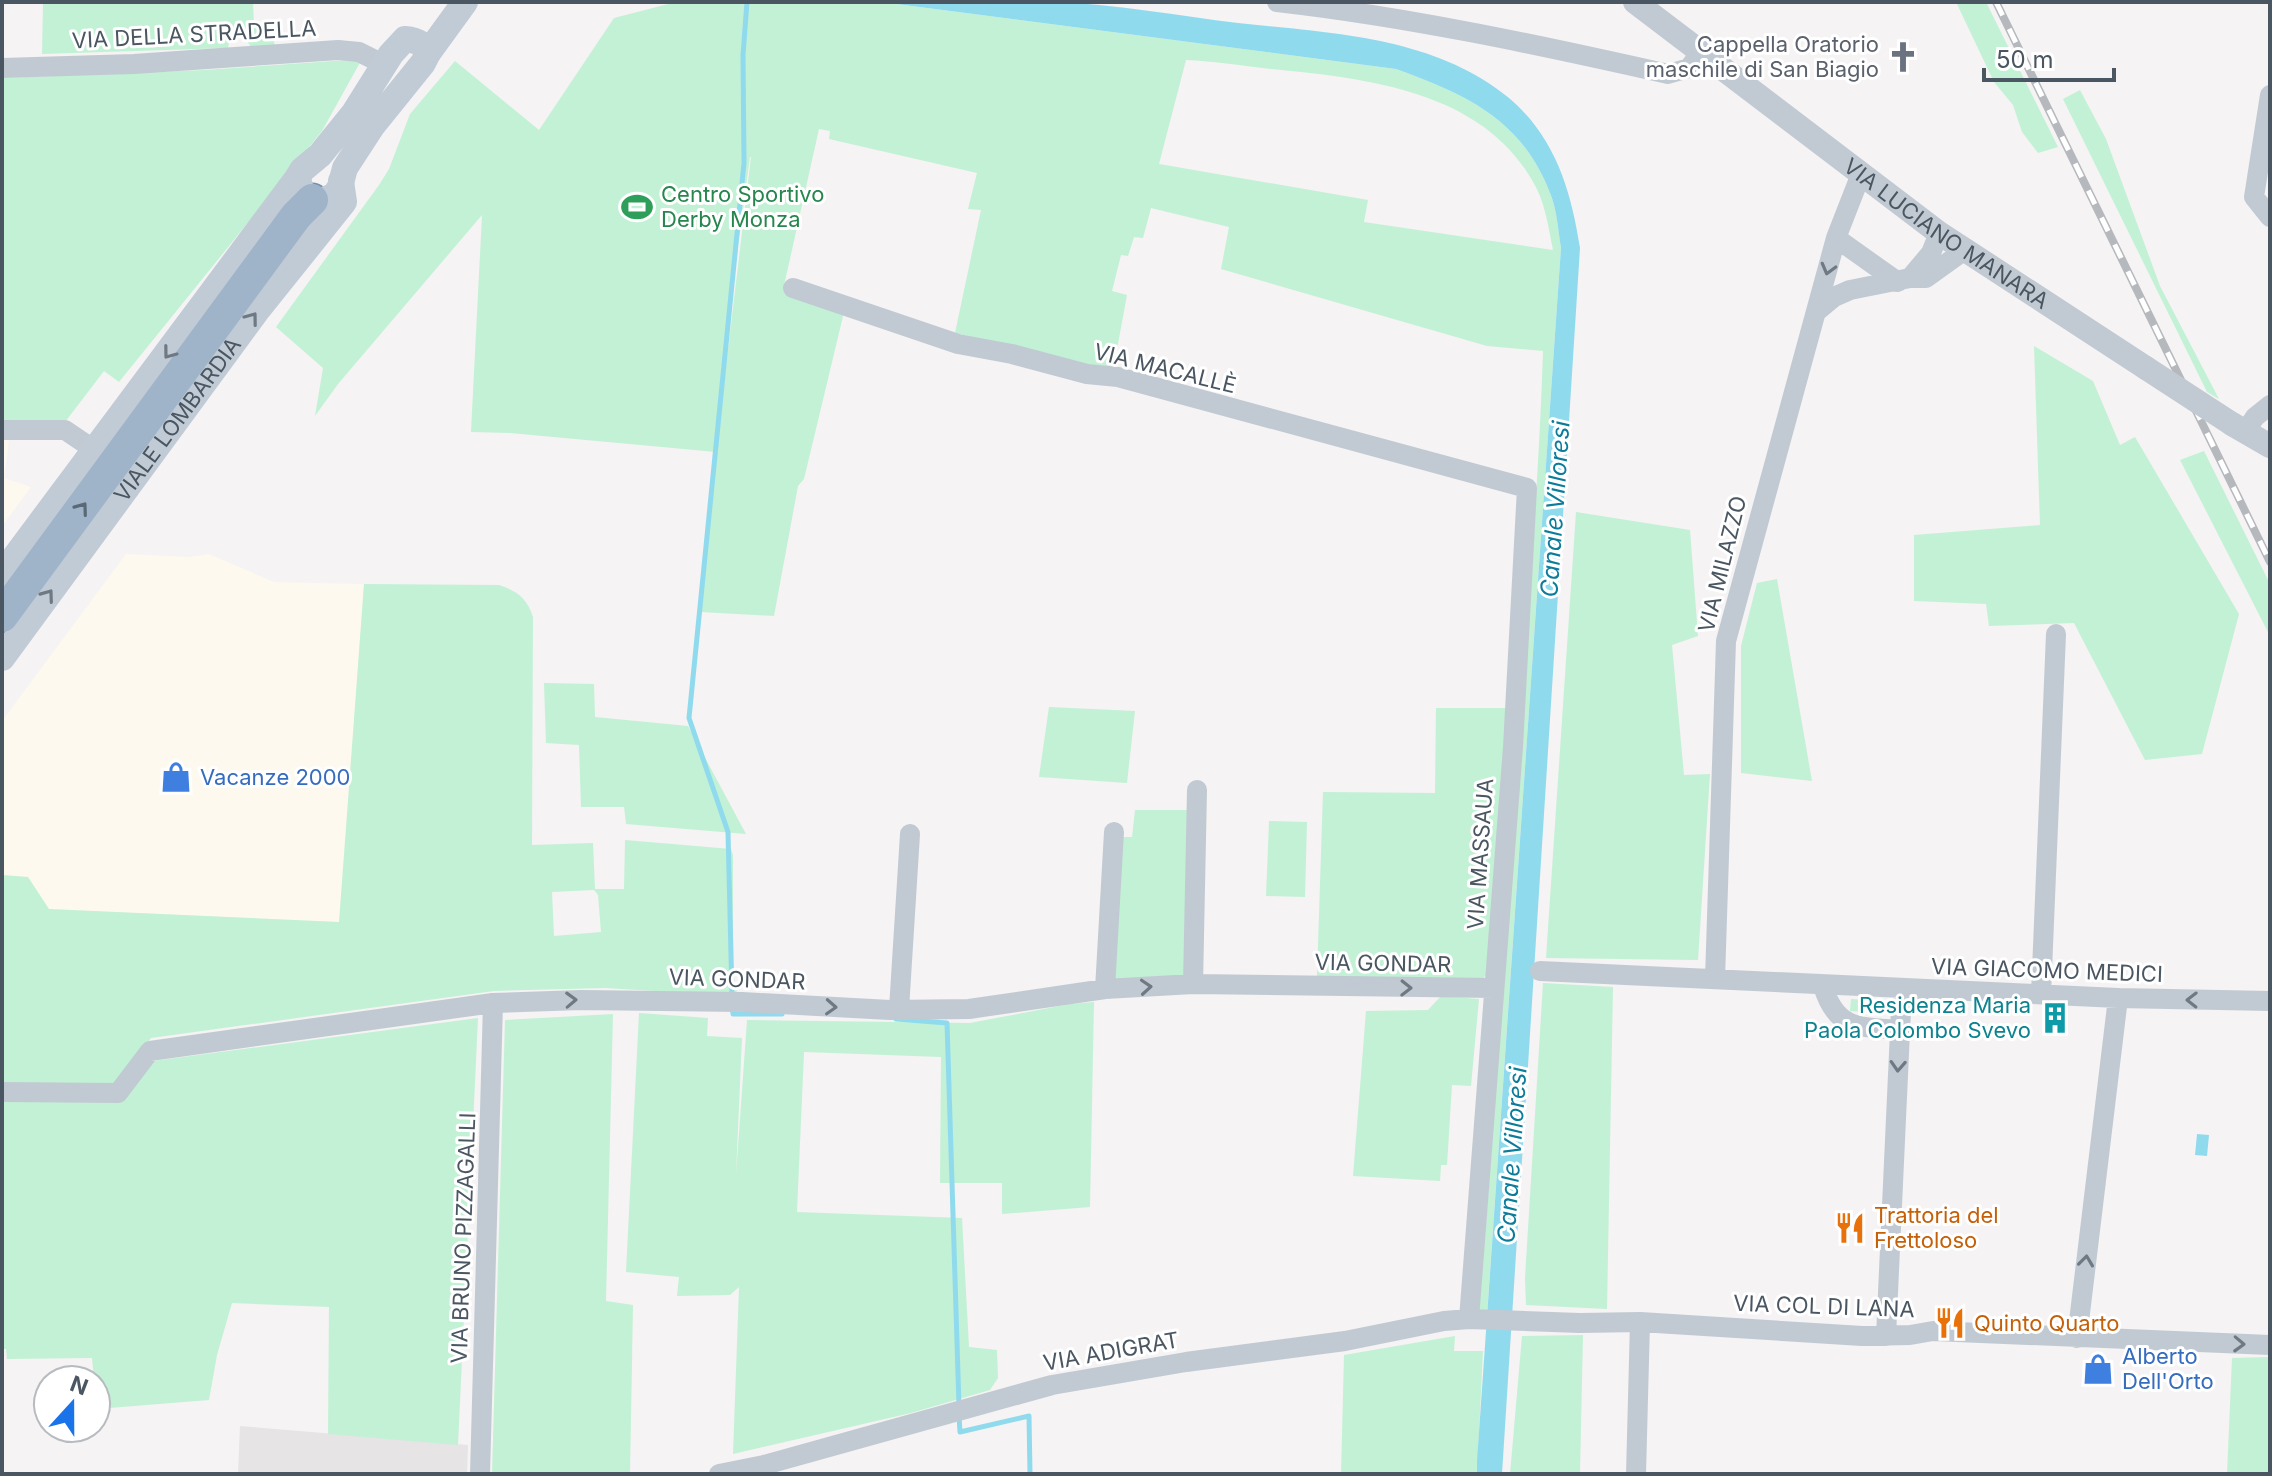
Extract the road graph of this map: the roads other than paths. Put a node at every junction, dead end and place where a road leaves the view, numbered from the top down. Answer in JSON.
{"nodes":[{"id":1,"x":442,"y":2,"type":"edge"},
{"id":2,"x":465,"y":2,"type":"edge"},
{"id":3,"x":1277,"y":2,"type":"edge"},
{"id":4,"x":1635,"y":2,"type":"edge"},
{"id":5,"x":420,"y":46,"type":"junction"},
{"id":6,"x":1701,"y":52,"type":"junction"},
{"id":7,"x":385,"y":65,"type":"junction"},
{"id":8,"x":2,"y":68,"type":"edge"},
{"id":9,"x":2270,"y":95,"type":"edge"},
{"id":10,"x":1861,"y":174,"type":"junction"},
{"id":11,"x":341,"y":181,"type":"junction"},
{"id":12,"x":305,"y":189,"type":"junction"},
{"id":13,"x":2270,"y":217,"type":"edge"},
{"id":14,"x":1939,"y":233,"type":"junction"},
{"id":15,"x":1836,"y":238,"type":"junction"},
{"id":16,"x":1965,"y":250,"type":"junction"},
{"id":17,"x":1904,"y":280,"type":"junction"},
{"id":18,"x":793,"y":288,"type":"dead end"},
{"id":19,"x":1816,"y":312,"type":"junction"},
{"id":20,"x":2270,"y":405,"type":"edge"},
{"id":21,"x":2239,"y":428,"type":"junction"},
{"id":22,"x":2,"y":430,"type":"edge"},
{"id":23,"x":2270,"y":446,"type":"edge"},
{"id":24,"x":96,"y":451,"type":"junction"},
{"id":25,"x":1527,"y":488,"type":"joint"},
{"id":26,"x":2,"y":574,"type":"edge"},
{"id":27,"x":2,"y":616,"type":"edge"},
{"id":28,"x":2056,"y":634,"type":"dead end"},
{"id":29,"x":2,"y":658,"type":"edge"},
{"id":30,"x":1197,"y":790,"type":"dead end"},
{"id":31,"x":1114,"y":832,"type":"dead end"},
{"id":32,"x":910,"y":834,"type":"dead end"},
{"id":33,"x":1540,"y":971,"type":"dead end"},
{"id":34,"x":1715,"y":979,"type":"junction"},
{"id":35,"x":1193,"y":984,"type":"junction"},
{"id":36,"x":1823,"y":986,"type":"junction"},
{"id":37,"x":1494,"y":988,"type":"junction"},
{"id":38,"x":1902,"y":988,"type":"junction"},
{"id":39,"x":1105,"y":989,"type":"junction"},
{"id":40,"x":2041,"y":994,"type":"junction"},
{"id":41,"x":2118,"y":998,"type":"junction"},
{"id":42,"x":2270,"y":1001,"type":"edge"},
{"id":43,"x":493,"y":1003,"type":"junction"},
{"id":44,"x":899,"y":1009,"type":"junction"},
{"id":45,"x":1900,"y":1030,"type":"junction"},
{"id":46,"x":2,"y":1092,"type":"edge"},
{"id":47,"x":1474,"y":1319,"type":"junction"},
{"id":48,"x":1518,"y":1321,"type":"joint"},
{"id":49,"x":1640,"y":1322,"type":"junction"},
{"id":50,"x":1886,"y":1336,"type":"junction"},
{"id":51,"x":2077,"y":1338,"type":"junction"},
{"id":52,"x":2270,"y":1345,"type":"edge"},
{"id":53,"x":480,"y":1474,"type":"edge"},
{"id":54,"x":719,"y":1474,"type":"edge"},
{"id":55,"x":1636,"y":1474,"type":"edge"}],
"edges":[{"from":1,"to":5,"type":"main road","name":"VIALE LOMBARDIA"},
{"from":2,"to":5,"type":"main road","name":"VIALE LOMBARDIA"},
{"from":3,"to":6,"type":"street"},
{"from":4,"to":6,"type":"street","name":"VIA LUCIANO MANARA"},
{"from":5,"to":7,"type":"main road","name":"VIALE LOMBARDIA"},
{"from":5,"to":11,"type":"main road","name":"VIALE LOMBARDIA"},
{"from":6,"to":10,"type":"street","name":"VIA LUCIANO MANARA"},
{"from":7,"to":8,"type":"street","name":"VIA DELLA STRADELLA"},
{"from":7,"to":12,"type":"main road","name":"VIALE LOMBARDIA"},
{"from":9,"to":13,"type":"street"},
{"from":10,"to":14,"type":"street","name":"VIA LUCIANO MANARA"},
{"from":10,"to":15,"type":"street","name":"VIA MILAZZO"},
{"from":11,"to":12,"type":"main road","name":"VIALE LOMBARDIA"},
{"from":29,"to":11,"type":"main road","name":"VIALE LOMBARDIA","one_way":true},
{"from":12,"to":24,"type":"main road","name":"VIALE LOMBARDIA","one_way":true},
{"from":27,"to":12,"type":"highway","one_way":true},
{"from":14,"to":16,"type":"street","name":"VIA LUCIANO MANARA"},
{"from":14,"to":17,"type":"street"},
{"from":15,"to":17,"type":"street"},
{"from":15,"to":19,"type":"street","name":"VIA MILAZZO","one_way":true},
{"from":16,"to":17,"type":"street"},
{"from":16,"to":21,"type":"street","name":"VIA LUCIANO MANARA","bridge":true},
{"from":17,"to":19,"type":"street"},
{"from":18,"to":25,"type":"street","name":"VIA MACALLÈ"},
{"from":19,"to":34,"type":"street","name":"VIA MILAZZO"},
{"from":20,"to":21,"type":"street"},
{"from":21,"to":23,"type":"street","name":"VIA LUCIANO MANARA"},
{"from":22,"to":24,"type":"street"},
{"from":24,"to":26,"type":"main road","name":"VIALE LOMBARDIA"},
{"from":25,"to":37,"type":"street","name":"VIA MASSAUA"},
{"from":28,"to":40,"type":"street"},
{"from":30,"to":35,"type":"street"},
{"from":31,"to":39,"type":"street"},
{"from":32,"to":44,"type":"street"},
{"from":33,"to":34,"type":"street","name":"VIA GIACOMO MEDICI"},
{"from":34,"to":36,"type":"street","name":"VIA GIACOMO MEDICI"},
{"from":35,"to":37,"type":"street","name":"VIA GONDAR","one_way":true},
{"from":39,"to":35,"type":"street","name":"VIA GONDAR","one_way":true},
{"from":36,"to":38,"type":"street","name":"VIA GIACOMO MEDICI"},
{"from":36,"to":45,"type":"street"},
{"from":37,"to":47,"type":"street","name":"VIA MASSAUA"},
{"from":38,"to":40,"type":"street","name":"VIA GIACOMO MEDICI"},
{"from":38,"to":45,"type":"street"},
{"from":39,"to":44,"type":"street","name":"VIA GONDAR"},
{"from":40,"to":41,"type":"street","name":"VIA GIACOMO MEDICI"},
{"from":42,"to":41,"type":"street","name":"VIA GIACOMO MEDICI","one_way":true},
{"from":51,"to":41,"type":"street","one_way":true},
{"from":43,"to":44,"type":"street","name":"VIA GONDAR","one_way":true},
{"from":43,"to":46,"type":"street","name":"VIA GONDAR"},
{"from":43,"to":53,"type":"street","name":"VIA BRUNO PIZZAGALLI"},
{"from":45,"to":50,"type":"street","one_way":true},
{"from":47,"to":48,"type":"street","name":"VIA ADIGRAT"},
{"from":47,"to":54,"type":"street","name":"VIA ADIGRAT"},
{"from":48,"to":49,"type":"street","name":"VIA COL DI LANA"},
{"from":49,"to":50,"type":"street","name":"VIA COL DI LANA"},
{"from":49,"to":55,"type":"street"},
{"from":50,"to":51,"type":"street","name":"VIA COL DI LANA"},
{"from":51,"to":52,"type":"street","name":"VIA COL DI LANA","one_way":true}]}
